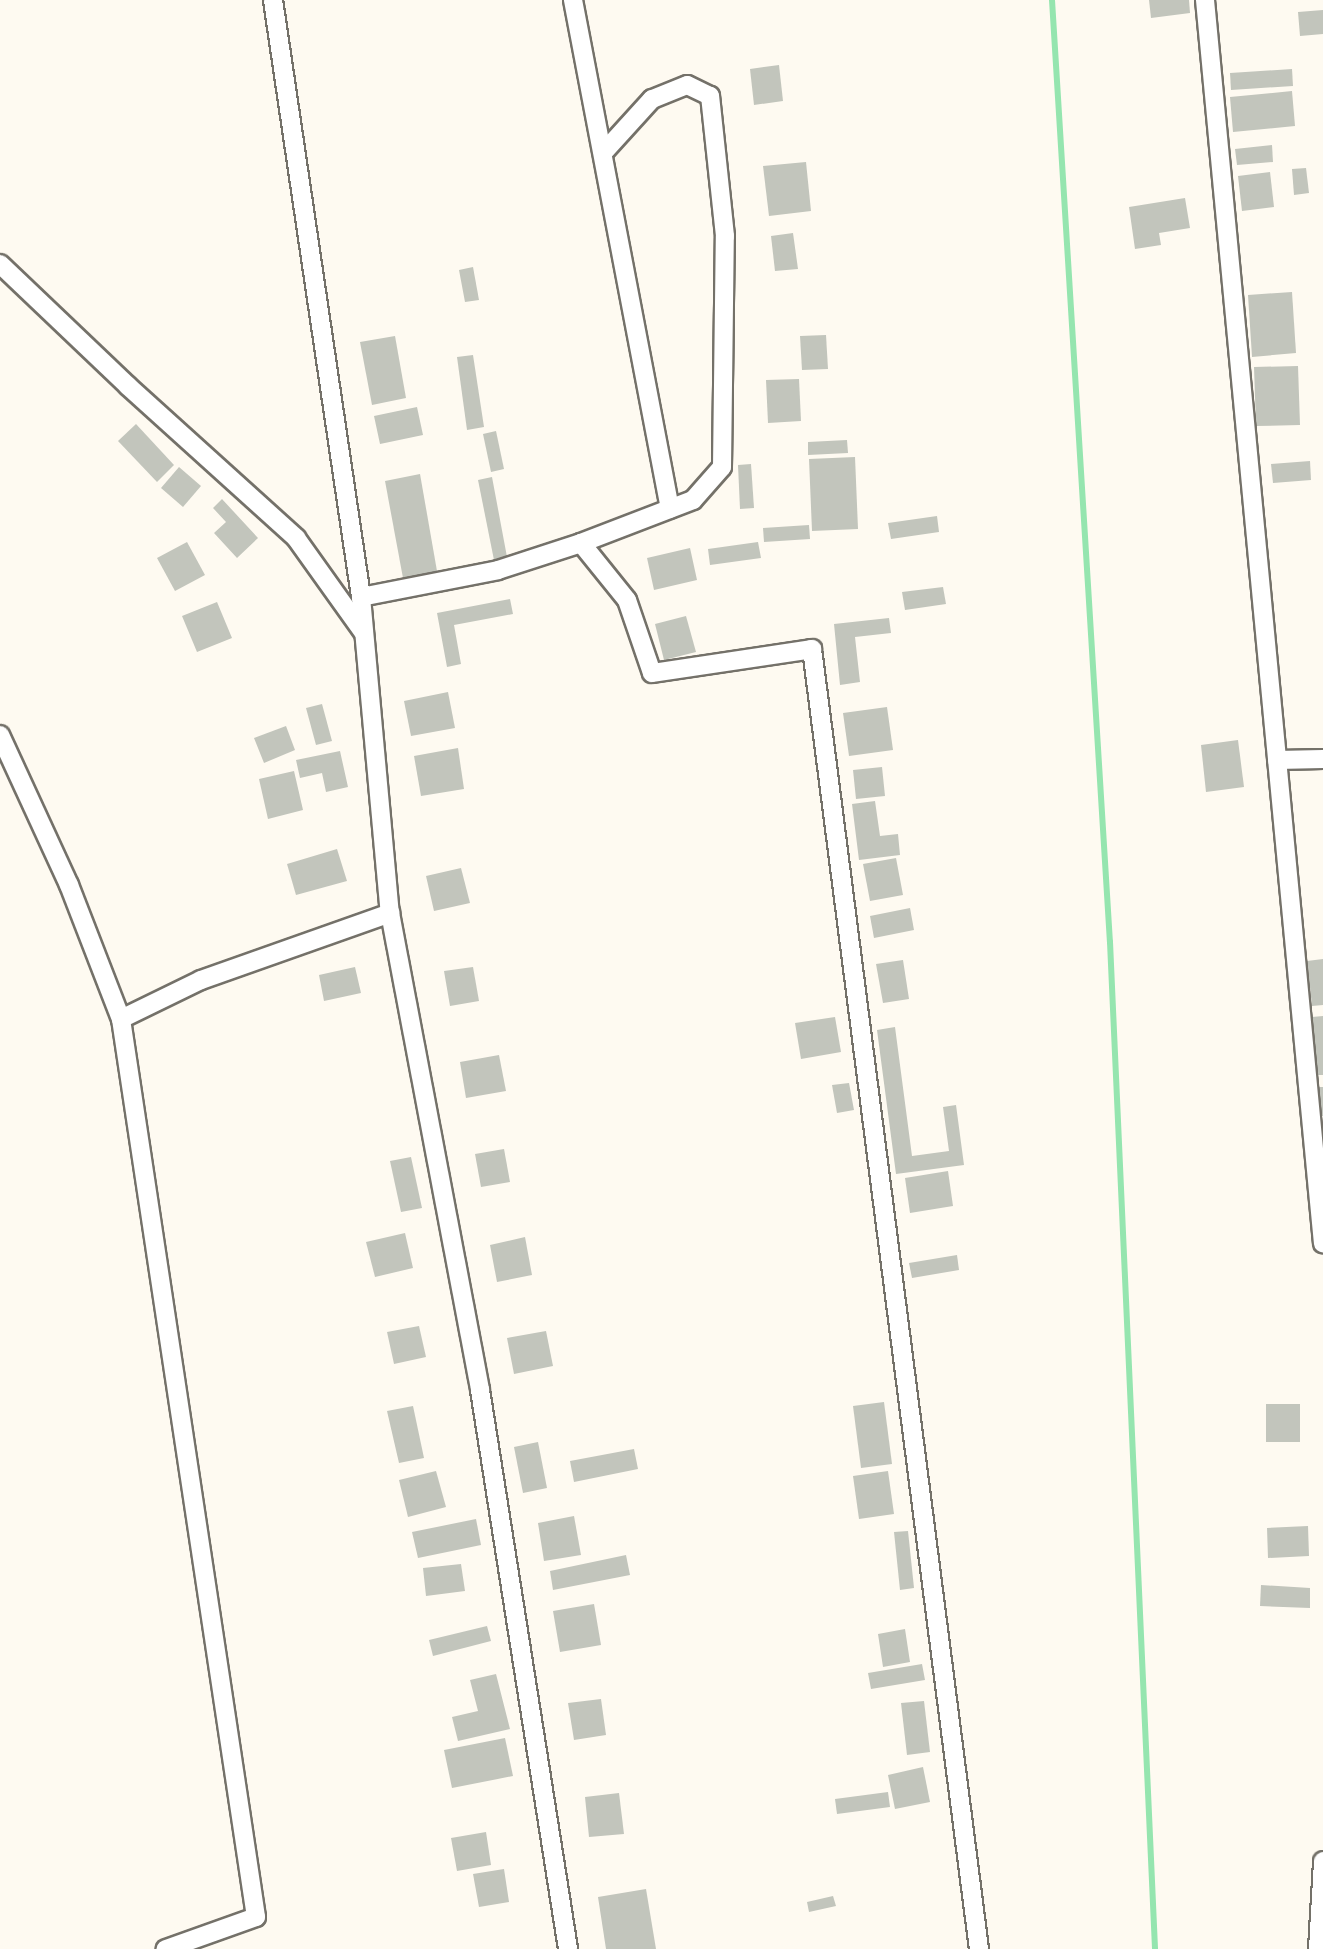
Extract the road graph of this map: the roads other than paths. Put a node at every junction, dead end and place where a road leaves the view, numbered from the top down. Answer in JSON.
{"nodes":[{"id":1,"x":273,"y":0,"type":"edge"},
{"id":2,"x":573,"y":0,"type":"edge"},
{"id":3,"x":1205,"y":0,"type":"edge"},
{"id":4,"x":603,"y":153,"type":"junction"},
{"id":5,"x":0,"y":264,"type":"edge"},
{"id":6,"x":670,"y":509,"type":"junction"},
{"id":7,"x":581,"y":543,"type":"junction"},
{"id":8,"x":361,"y":597,"type":"junction"},
{"id":9,"x":364,"y":634,"type":"junction"},
{"id":10,"x":0,"y":735,"type":"edge"},
{"id":11,"x":1323,"y":759,"type":"edge"},
{"id":12,"x":1277,"y":760,"type":"junction"},
{"id":13,"x":390,"y":913,"type":"junction"},
{"id":14,"x":121,"y":1019,"type":"junction"},
{"id":15,"x":1323,"y":1243,"type":"edge"},
{"id":16,"x":1323,"y":1861,"type":"edge"},
{"id":17,"x":166,"y":1949,"type":"edge"},
{"id":18,"x":568,"y":1949,"type":"edge"},
{"id":19,"x":979,"y":1949,"type":"edge"},
{"id":20,"x":1318,"y":1949,"type":"edge"}],
"edges":[{"from":1,"to":8,"type":"street"},
{"from":2,"to":4,"type":"street"},
{"from":3,"to":12,"type":"street"},
{"from":4,"to":6,"type":"street"},
{"from":4,"to":6,"type":"street"},
{"from":5,"to":9,"type":"street"},
{"from":6,"to":7,"type":"street"},
{"from":7,"to":8,"type":"street"},
{"from":7,"to":19,"type":"street"},
{"from":8,"to":9,"type":"street"},
{"from":9,"to":13,"type":"street"},
{"from":10,"to":14,"type":"street"},
{"from":11,"to":12,"type":"street"},
{"from":12,"to":15,"type":"street"},
{"from":13,"to":14,"type":"street"},
{"from":13,"to":18,"type":"street"},
{"from":14,"to":17,"type":"street"},
{"from":16,"to":20,"type":"street"}]}
